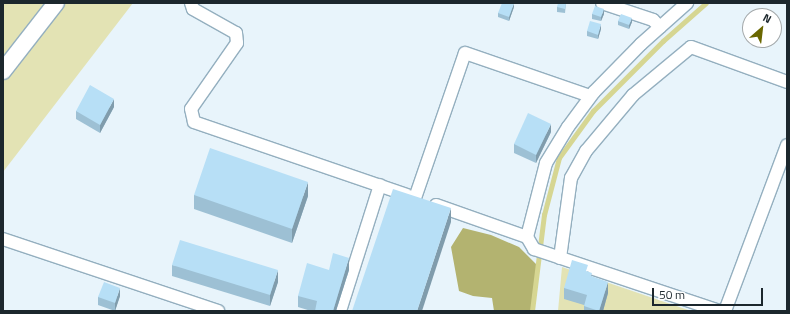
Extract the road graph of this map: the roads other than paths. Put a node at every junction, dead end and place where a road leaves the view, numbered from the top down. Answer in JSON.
{"nodes":[{"id":1,"x":56,"y":3,"type":"edge"},
{"id":2,"x":191,"y":3,"type":"edge"},
{"id":3,"x":602,"y":3,"type":"edge"},
{"id":4,"x":687,"y":3,"type":"edge"},
{"id":5,"x":660,"y":27,"type":"junction"},
{"id":6,"x":3,"y":71,"type":"edge"},
{"id":7,"x":787,"y":82,"type":"edge"},
{"id":8,"x":590,"y":96,"type":"junction"},
{"id":9,"x":787,"y":145,"type":"edge"},
{"id":10,"x":380,"y":185,"type":"junction"},
{"id":11,"x":415,"y":198,"type":"junction"},
{"id":12,"x":527,"y":237,"type":"junction"},
{"id":13,"x":3,"y":239,"type":"edge"},
{"id":14,"x":560,"y":258,"type":"junction"},
{"id":15,"x":218,"y":311,"type":"edge"},
{"id":16,"x":340,"y":311,"type":"edge"},
{"id":17,"x":720,"y":311,"type":"edge"},
{"id":18,"x":725,"y":311,"type":"edge"}],
"edges":[{"from":1,"to":6,"type":"main road"},
{"from":2,"to":10,"type":"street"},
{"from":3,"to":5,"type":"street"},
{"from":4,"to":5,"type":"street"},
{"from":5,"to":8,"type":"street"},
{"from":7,"to":14,"type":"street"},
{"from":8,"to":11,"type":"street"},
{"from":8,"to":12,"type":"street"},
{"from":9,"to":18,"type":"street"},
{"from":10,"to":11,"type":"street"},
{"from":10,"to":16,"type":"street"},
{"from":11,"to":12,"type":"street"},
{"from":12,"to":14,"type":"street"},
{"from":13,"to":15,"type":"street"},
{"from":14,"to":17,"type":"street"}]}
